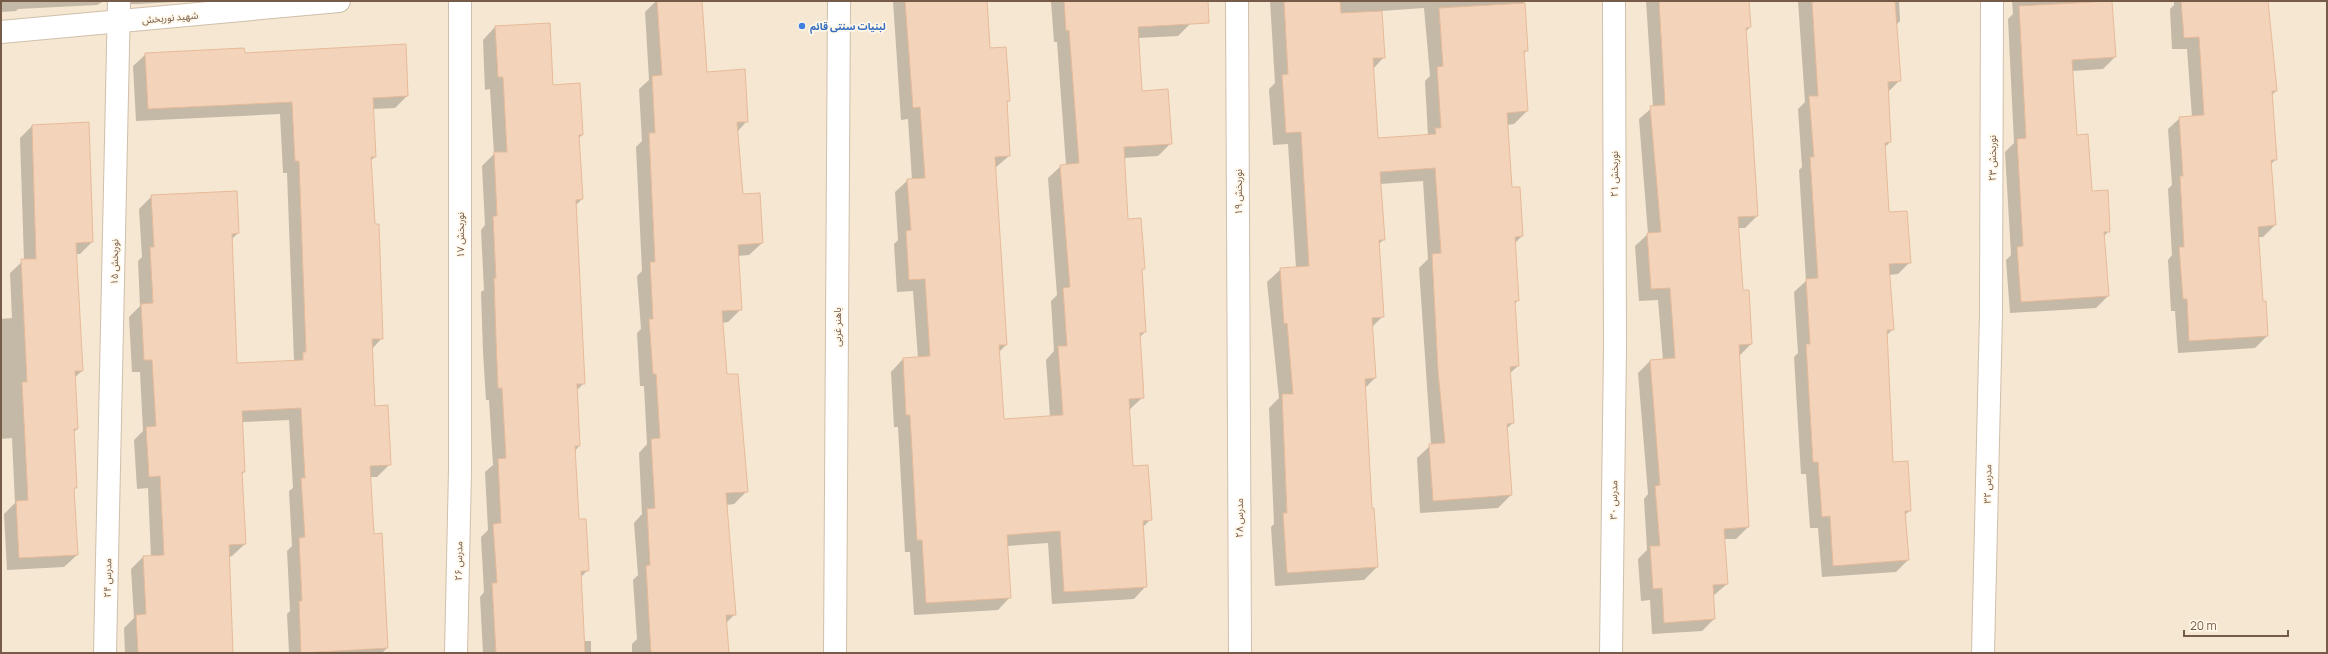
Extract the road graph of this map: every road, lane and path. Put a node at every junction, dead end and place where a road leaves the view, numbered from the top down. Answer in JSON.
{"nodes":[{"id":1,"x":339,"y":1,"type":"edge"},
{"id":2,"x":460,"y":1,"type":"edge"},
{"id":3,"x":839,"y":1,"type":"edge"},
{"id":4,"x":1237,"y":1,"type":"edge"},
{"id":5,"x":1614,"y":1,"type":"edge"},
{"id":6,"x":1992,"y":1,"type":"edge"},
{"id":7,"x":119,"y":11,"type":"edge"},
{"id":8,"x":1,"y":32,"type":"edge"},
{"id":9,"x":1991,"y":314,"type":"joint"},
{"id":10,"x":1614,"y":348,"type":"joint"},
{"id":11,"x":1239,"y":383,"type":"joint"},
{"id":12,"x":460,"y":470,"type":"joint"},
{"id":13,"x":109,"y":502,"type":"joint"},
{"id":14,"x":105,"y":653,"type":"edge"},
{"id":15,"x":456,"y":653,"type":"edge"},
{"id":16,"x":835,"y":653,"type":"edge"},
{"id":17,"x":1240,"y":653,"type":"edge"},
{"id":18,"x":1611,"y":653,"type":"edge"},
{"id":19,"x":1983,"y":653,"type":"edge"}],
"edges":[{"from":1,"to":7,"type":"street","name":"شهید نوربخش"},
{"from":2,"to":12,"type":"street","name":"نوربخش ۱۷"},
{"from":3,"to":16,"type":"street","name":"باهنر غربی"},
{"from":4,"to":11,"type":"street","name":"نوربخش ۱۹"},
{"from":5,"to":10,"type":"street","name":"نوربخش ۲۱"},
{"from":6,"to":9,"type":"street","name":"نوربخش ۲۳"},
{"from":7,"to":8,"type":"street","name":"شهید نوربخش"},
{"from":7,"to":13,"type":"street","name":"نوربخش ۱۵"},
{"from":9,"to":19,"type":"street","name":"مدرس ۳۲"},
{"from":10,"to":18,"type":"street","name":"مدرس ۳۰"},
{"from":11,"to":17,"type":"street","name":"مدرس ۲۸"},
{"from":12,"to":15,"type":"street","name":"مدرس ۲۶"},
{"from":13,"to":14,"type":"street","name":"مدرس ۲۴"}]}
